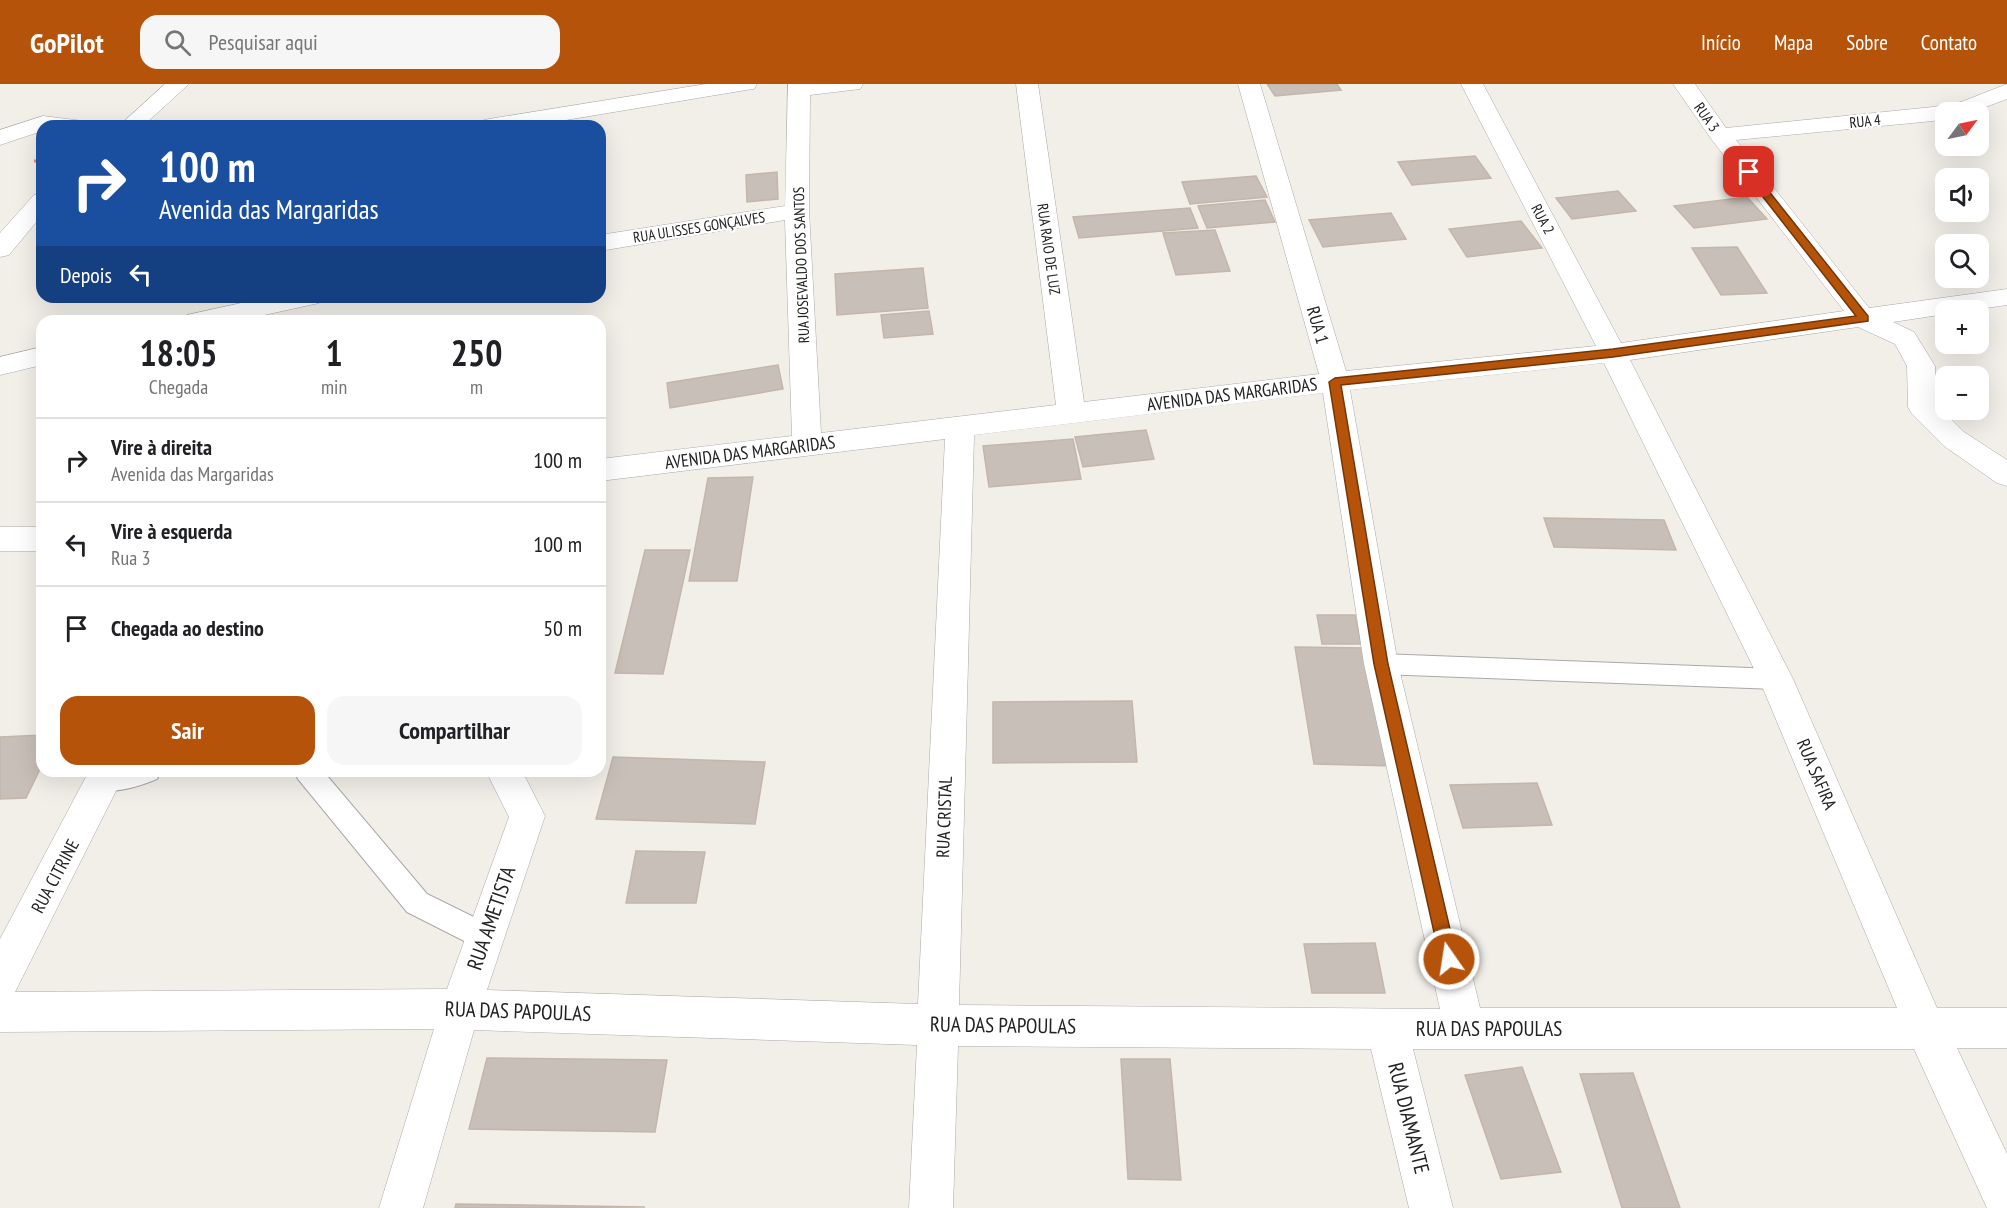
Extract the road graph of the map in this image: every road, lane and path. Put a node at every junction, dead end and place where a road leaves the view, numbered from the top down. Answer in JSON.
{"nodes":[{"id":1,"x":178,"y":84,"type":"edge"},
{"id":2,"x":746,"y":84,"type":"edge"},
{"id":3,"x":852,"y":84,"type":"edge"},
{"id":4,"x":1027,"y":84,"type":"edge"},
{"id":5,"x":1250,"y":84,"type":"edge"},
{"id":6,"x":1472,"y":84,"type":"edge"},
{"id":7,"x":1684,"y":84,"type":"edge"},
{"id":8,"x":800,"y":86,"type":"edge"},
{"id":9,"x":2007,"y":91,"type":"edge"},
{"id":10,"x":137,"y":120,"type":"edge"},
{"id":11,"x":526,"y":120,"type":"edge"},
{"id":12,"x":36,"y":125,"type":"edge"},
{"id":13,"x":1720,"y":135,"type":"junction"},
{"id":14,"x":0,"y":138,"type":"edge"},
{"id":15,"x":36,"y":208,"type":"edge"},
{"id":16,"x":797,"y":211,"type":"junction"},
{"id":17,"x":606,"y":242,"type":"edge"},
{"id":18,"x":0,"y":249,"type":"edge"},
{"id":19,"x":2007,"y":297,"type":"edge"},
{"id":20,"x":286,"y":303,"type":"edge"},
{"id":21,"x":239,"y":315,"type":"edge"},
{"id":22,"x":1864,"y":319,"type":"junction"},
{"id":23,"x":1613,"y":353,"type":"junction"},
{"id":24,"x":36,"y":357,"type":"edge"},
{"id":25,"x":0,"y":366,"type":"edge"},
{"id":26,"x":1335,"y":382,"type":"junction"},
{"id":27,"x":1071,"y":413,"type":"junction"},
{"id":28,"x":960,"y":426,"type":"junction"},
{"id":29,"x":807,"y":446,"type":"junction"},
{"id":30,"x":606,"y":469,"type":"edge"},
{"id":31,"x":2007,"y":475,"type":"edge"},
{"id":32,"x":0,"y":539,"type":"edge"},
{"id":33,"x":36,"y":539,"type":"edge"},
{"id":34,"x":1381,"y":664,"type":"junction"},
{"id":35,"x":1776,"y":679,"type":"junction"},
{"id":36,"x":106,"y":777,"type":"edge"},
{"id":37,"x":312,"y":777,"type":"edge"},
{"id":38,"x":507,"y":777,"type":"edge"},
{"id":39,"x":484,"y":937,"type":"junction"},
{"id":40,"x":0,"y":980,"type":"edge"},
{"id":41,"x":460,"y":1009,"type":"junction"},
{"id":42,"x":0,"y":1012,"type":"edge"},
{"id":43,"x":936,"y":1025,"type":"junction"},
{"id":44,"x":1464,"y":1027,"type":"junction"},
{"id":45,"x":1925,"y":1027,"type":"junction"},
{"id":46,"x":2007,"y":1028,"type":"edge"},
{"id":47,"x":1387,"y":1029,"type":"junction"},
{"id":48,"x":2007,"y":1202,"type":"edge"},
{"id":49,"x":401,"y":1208,"type":"edge"},
{"id":50,"x":931,"y":1208,"type":"edge"},
{"id":51,"x":1431,"y":1208,"type":"edge"}],
"edges":[{"from":1,"to":10,"type":"street"},
{"from":2,"to":11,"type":"street"},
{"from":3,"to":8,"type":"street"},
{"from":4,"to":27,"type":"street","name":"RUA RAIO DE LUZ"},
{"from":5,"to":26,"type":"street","name":"RUA 1"},
{"from":6,"to":23,"type":"street","name":"RUA 2"},
{"from":7,"to":13,"type":"street","name":"RUA 3"},
{"from":8,"to":16,"type":"street","name":"RUA JOSEVALDO DOS SANTOS"},
{"from":9,"to":13,"type":"street","name":"RUA 4"},
{"from":12,"to":14,"type":"street"},
{"from":13,"to":22,"type":"street","name":"RUA 3"},
{"from":15,"to":18,"type":"street"},
{"from":16,"to":17,"type":"street","name":"RUA ULISSES GONÇALVES"},
{"from":16,"to":29,"type":"street","name":"RUA JOSEVALDO DOS SANTOS"},
{"from":19,"to":22,"type":"street","name":"AVENIDA DAS MARGARIDAS"},
{"from":20,"to":21,"type":"street"},
{"from":22,"to":23,"type":"street","name":"AVENIDA DAS MARGARIDAS"},
{"from":22,"to":31,"type":"street"},
{"from":23,"to":26,"type":"street","name":"AVENIDA DAS MARGARIDAS"},
{"from":23,"to":35,"type":"street","name":"RUA SAFIRA"},
{"from":24,"to":25,"type":"street"},
{"from":26,"to":27,"type":"street","name":"AVENIDA DAS MARGARIDAS"},
{"from":26,"to":34,"type":"street","name":"RUA 1"},
{"from":27,"to":28,"type":"street","name":"AVENIDA DAS MARGARIDAS"},
{"from":28,"to":29,"type":"street","name":"AVENIDA DAS MARGARIDAS"},
{"from":28,"to":43,"type":"street","name":"RUA CRISTAL"},
{"from":29,"to":30,"type":"street","name":"AVENIDA DAS MARGARIDAS"},
{"from":32,"to":33,"type":"street"},
{"from":34,"to":35,"type":"lane"},
{"from":34,"to":44,"type":"street","name":"RUA 1"},
{"from":35,"to":45,"type":"street","name":"RUA SAFIRA"},
{"from":36,"to":40,"type":"street","name":"RUA CITRINE"},
{"from":37,"to":39,"type":"lane"},
{"from":38,"to":39,"type":"street","name":"RUA AMETISTA"},
{"from":39,"to":41,"type":"street","name":"RUA AMETISTA"},
{"from":41,"to":42,"type":"street","name":"RUA DAS PAPOULAS"},
{"from":41,"to":43,"type":"street","name":"RUA DAS PAPOULAS"},
{"from":41,"to":49,"type":"street","name":"RUA AMETISTA"},
{"from":43,"to":47,"type":"street","name":"RUA DAS PAPOULAS"},
{"from":43,"to":50,"type":"street","name":"RUA CRISTAL"},
{"from":44,"to":45,"type":"street","name":"RUA DAS PAPOULAS"},
{"from":44,"to":47,"type":"street","name":"RUA DAS PAPOULAS"},
{"from":45,"to":46,"type":"street","name":"RUA DAS PAPOULAS"},
{"from":45,"to":48,"type":"street","name":"RUA SAFIRA"},
{"from":47,"to":51,"type":"street","name":"RUA DIAMANTE"}]}
